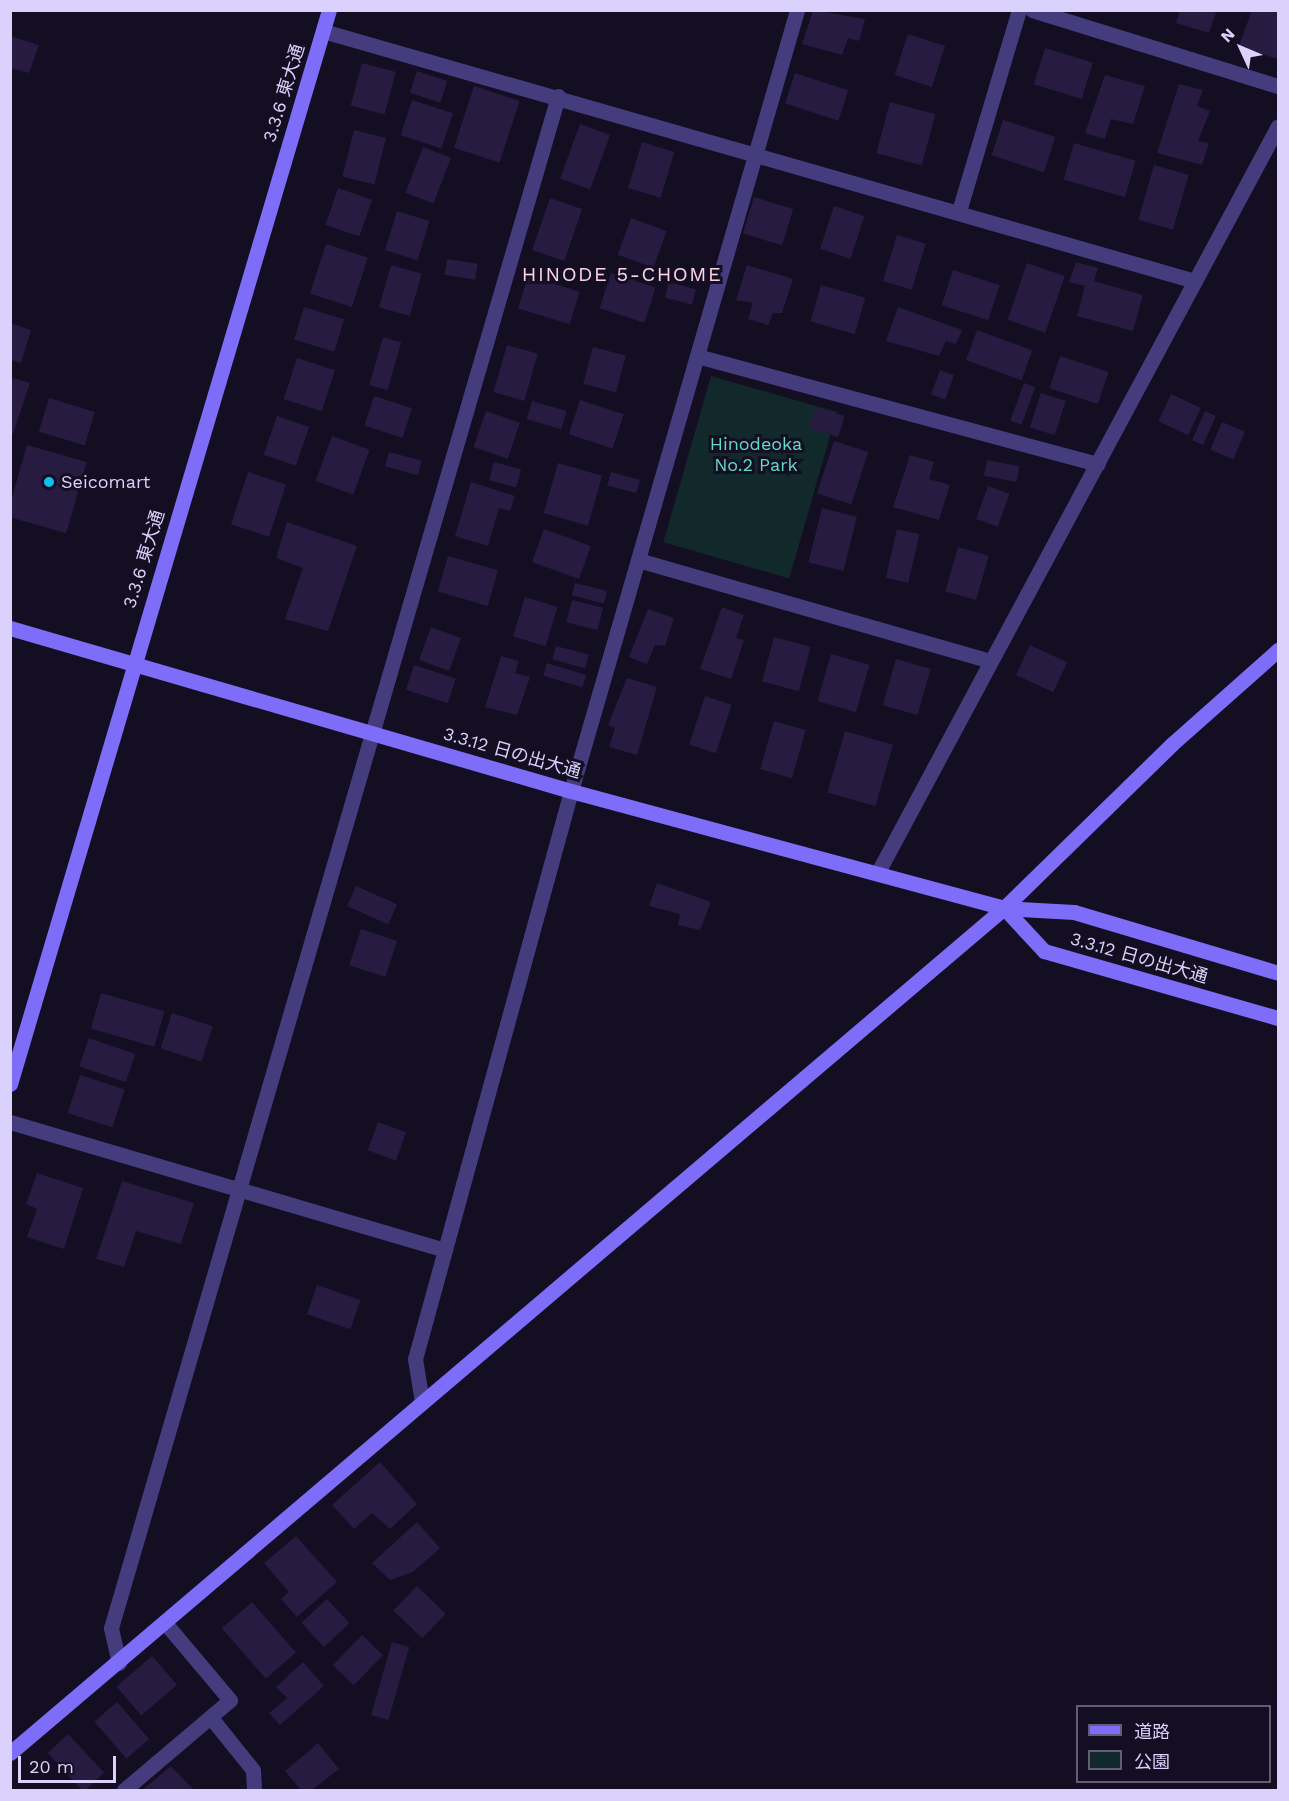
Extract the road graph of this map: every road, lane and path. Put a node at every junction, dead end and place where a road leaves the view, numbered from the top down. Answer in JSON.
{"nodes":[{"id":1,"x":328,"y":10,"type":"edge"},
{"id":2,"x":797,"y":10,"type":"edge"},
{"id":3,"x":1019,"y":10,"type":"edge"},
{"id":4,"x":1032,"y":10,"type":"edge"},
{"id":5,"x":322,"y":31,"type":"junction"},
{"id":6,"x":1278,"y":86,"type":"edge"},
{"id":7,"x":558,"y":96,"type":"junction"},
{"id":8,"x":1278,"y":126,"type":"edge"},
{"id":9,"x":757,"y":151,"type":"junction"},
{"id":10,"x":959,"y":211,"type":"junction"},
{"id":11,"x":1196,"y":281,"type":"junction"},
{"id":12,"x":697,"y":357,"type":"junction"},
{"id":13,"x":1098,"y":464,"type":"junction"},
{"id":14,"x":639,"y":560,"type":"junction"},
{"id":15,"x":10,"y":628,"type":"edge"},
{"id":16,"x":1278,"y":650,"type":"edge"},
{"id":17,"x":992,"y":661,"type":"junction"},
{"id":18,"x":132,"y":664,"type":"junction"},
{"id":19,"x":371,"y":732,"type":"junction"},
{"id":20,"x":571,"y":790,"type":"junction"},
{"id":21,"x":878,"y":872,"type":"junction"},
{"id":22,"x":1004,"y":908,"type":"junction"},
{"id":23,"x":1278,"y":973,"type":"edge"},
{"id":24,"x":1278,"y":1018,"type":"edge"},
{"id":25,"x":10,"y":1084,"type":"edge"},
{"id":26,"x":10,"y":1122,"type":"edge"},
{"id":27,"x":242,"y":1190,"type":"junction"},
{"id":28,"x":445,"y":1250,"type":"junction"},
{"id":29,"x":422,"y":1402,"type":"junction"},
{"id":30,"x":166,"y":1624,"type":"junction"},
{"id":31,"x":119,"y":1663,"type":"junction"},
{"id":32,"x":212,"y":1719,"type":"junction"},
{"id":33,"x":10,"y":1753,"type":"edge"},
{"id":34,"x":124,"y":1791,"type":"edge"},
{"id":35,"x":254,"y":1791,"type":"edge"}],
"edges":[{"from":1,"to":5,"type":"street","name":"3.3.6 東大通"},
{"from":2,"to":9,"type":"street"},
{"from":3,"to":10,"type":"street"},
{"from":4,"to":6,"type":"street"},
{"from":5,"to":7,"type":"street"},
{"from":5,"to":18,"type":"street","name":"3.3.6 東大通"},
{"from":7,"to":9,"type":"street"},
{"from":7,"to":19,"type":"street"},
{"from":8,"to":11,"type":"street"},
{"from":9,"to":10,"type":"street"},
{"from":9,"to":12,"type":"street"},
{"from":10,"to":11,"type":"street"},
{"from":11,"to":13,"type":"street"},
{"from":12,"to":13,"type":"street"},
{"from":12,"to":14,"type":"street"},
{"from":13,"to":17,"type":"street"},
{"from":14,"to":17,"type":"street"},
{"from":14,"to":20,"type":"street"},
{"from":15,"to":18,"type":"street","name":"3.3.12 日の出大通"},
{"from":16,"to":22,"type":"street"},
{"from":17,"to":21,"type":"street"},
{"from":18,"to":19,"type":"street","name":"3.3.12 日の出大通"},
{"from":18,"to":25,"type":"street","name":"3.3.6 東大通"},
{"from":19,"to":20,"type":"street","name":"3.3.12 日の出大通"},
{"from":19,"to":27,"type":"street"},
{"from":20,"to":21,"type":"street","name":"3.3.12 日の出大通"},
{"from":20,"to":28,"type":"street"},
{"from":21,"to":22,"type":"street","name":"3.3.12 日の出大通"},
{"from":22,"to":23,"type":"street","name":"3.3.12 日の出大通"},
{"from":22,"to":24,"type":"street","name":"3.3.12 日の出大通"},
{"from":22,"to":29,"type":"street"},
{"from":26,"to":27,"type":"street"},
{"from":27,"to":28,"type":"street"},
{"from":27,"to":31,"type":"street"},
{"from":28,"to":29,"type":"street"},
{"from":29,"to":30,"type":"street"},
{"from":30,"to":31,"type":"street"},
{"from":30,"to":32,"type":"street"},
{"from":31,"to":33,"type":"street"},
{"from":32,"to":34,"type":"street"},
{"from":32,"to":35,"type":"street"}]}
